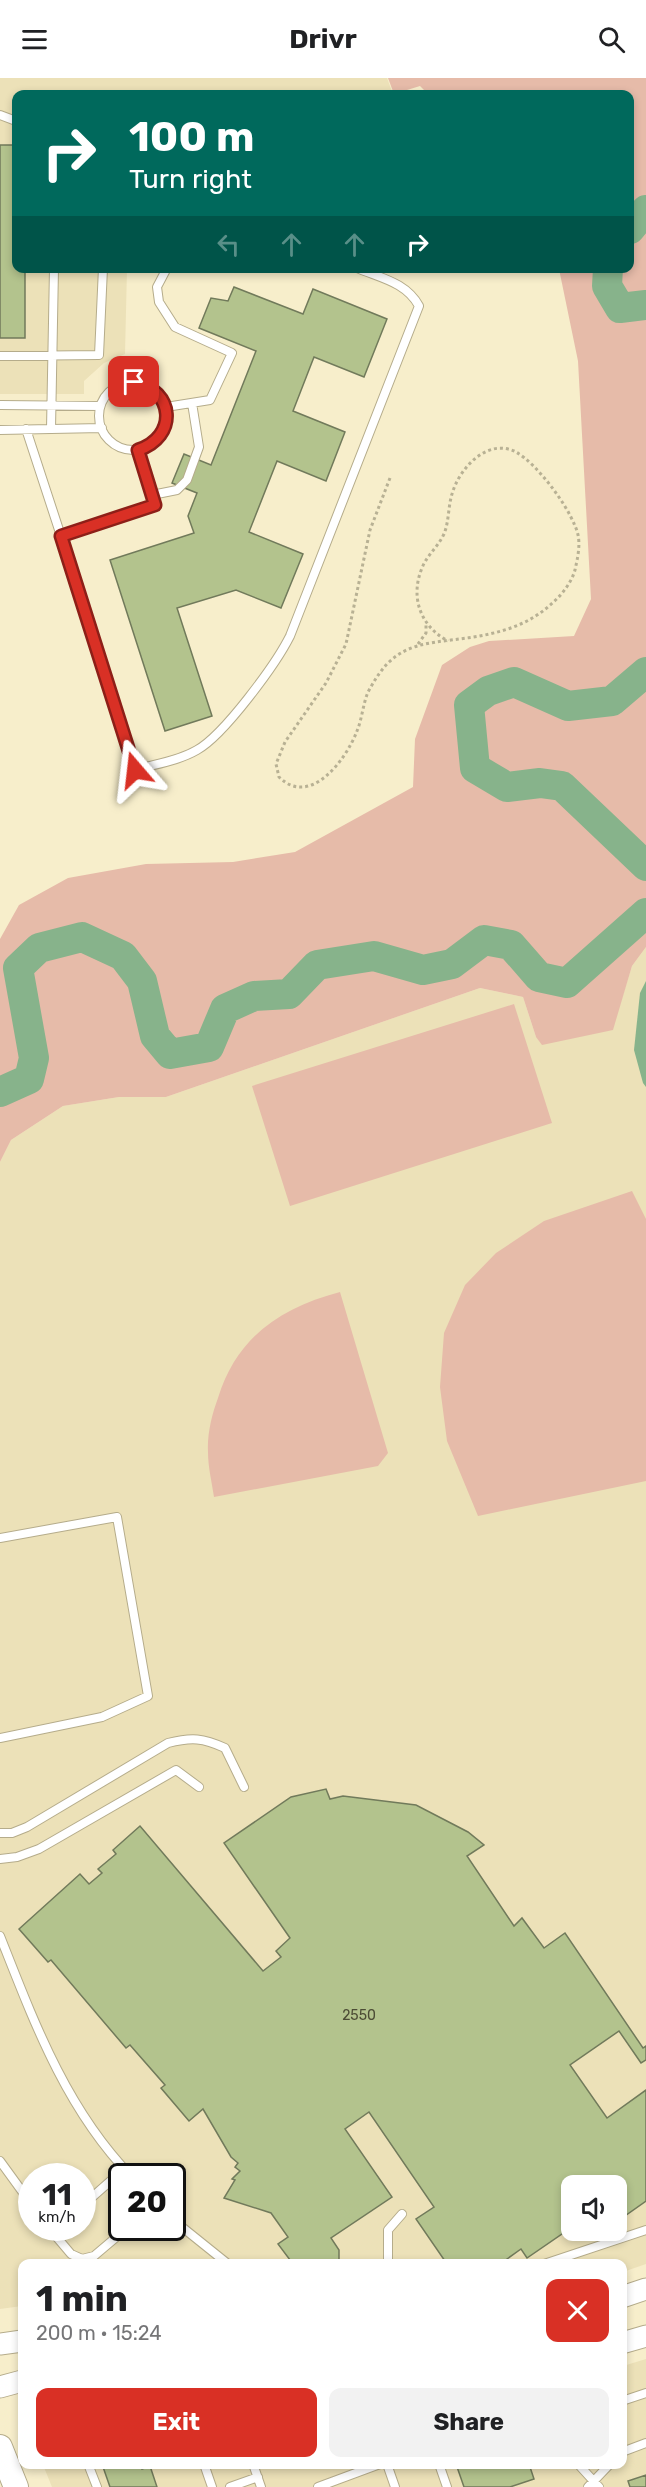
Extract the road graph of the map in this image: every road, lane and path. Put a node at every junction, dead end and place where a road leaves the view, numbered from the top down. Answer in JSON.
{"nodes":[{"id":1,"x":54,"y":273,"type":"edge"},
{"id":2,"x":103,"y":273,"type":"edge"},
{"id":3,"x":164,"y":273,"type":"edge"},
{"id":4,"x":370,"y":273,"type":"edge"},
{"id":5,"x":54,"y":354,"type":"junction"},
{"id":6,"x":0,"y":356,"type":"edge"},
{"id":7,"x":192,"y":403,"type":"junction"},
{"id":8,"x":0,"y":405,"type":"edge"},
{"id":9,"x":52,"y":405,"type":"junction"},
{"id":10,"x":100,"y":406,"type":"junction"},
{"id":11,"x":166,"y":407,"type":"junction"},
{"id":12,"x":102,"y":428,"type":"junction"},
{"id":13,"x":26,"y":429,"type":"junction"},
{"id":14,"x":51,"y":429,"type":"junction"},
{"id":15,"x":0,"y":430,"type":"edge"},
{"id":16,"x":138,"y":450,"type":"junction"},
{"id":17,"x":390,"y":478,"type":"dead end"},
{"id":18,"x":152,"y":495,"type":"junction"},
{"id":19,"x":61,"y":536,"type":"junction"},
{"id":20,"x":426,"y":622,"type":"junction"},
{"id":21,"x":448,"y":641,"type":"junction"},
{"id":22,"x":418,"y":644,"type":"junction"},
{"id":23,"x":0,"y":1538,"type":"edge"},
{"id":24,"x":0,"y":1738,"type":"edge"},
{"id":25,"x":199,"y":1786,"type":"dead end"},
{"id":26,"x":244,"y":1788,"type":"dead end"},
{"id":27,"x":0,"y":1833,"type":"edge"},
{"id":28,"x":0,"y":1859,"type":"edge"},
{"id":29,"x":0,"y":1936,"type":"edge"},
{"id":30,"x":0,"y":2161,"type":"edge"},
{"id":31,"x":120,"y":2163,"type":"edge"},
{"id":32,"x":108,"y":2183,"type":"edge"},
{"id":33,"x":18,"y":2186,"type":"edge"},
{"id":34,"x":96,"y":2194,"type":"edge"},
{"id":35,"x":402,"y":2214,"type":"dead end"},
{"id":36,"x":186,"y":2230,"type":"edge"},
{"id":37,"x":646,"y":2230,"type":"edge"},
{"id":38,"x":60,"y":2241,"type":"edge"},
{"id":39,"x":112,"y":2241,"type":"edge"},
{"id":40,"x":222,"y":2259,"type":"edge"},
{"id":41,"x":388,"y":2259,"type":"edge"},
{"id":42,"x":559,"y":2259,"type":"edge"},
{"id":43,"x":646,"y":2289,"type":"edge"},
{"id":44,"x":627,"y":2295,"type":"edge"},
{"id":45,"x":646,"y":2336,"type":"edge"},
{"id":46,"x":18,"y":2342,"type":"edge"},
{"id":47,"x":627,"y":2342,"type":"edge"},
{"id":48,"x":0,"y":2344,"type":"edge"},
{"id":49,"x":18,"y":2382,"type":"edge"},
{"id":50,"x":0,"y":2387,"type":"edge"},
{"id":51,"x":646,"y":2393,"type":"edge"},
{"id":52,"x":627,"y":2399,"type":"edge"},
{"id":53,"x":646,"y":2443,"type":"edge"},
{"id":54,"x":0,"y":2447,"type":"edge"},
{"id":55,"x":627,"y":2450,"type":"edge"},
{"id":56,"x":90,"y":2469,"type":"edge"},
{"id":57,"x":206,"y":2469,"type":"edge"},
{"id":58,"x":255,"y":2469,"type":"edge"},
{"id":59,"x":367,"y":2469,"type":"edge"},
{"id":60,"x":389,"y":2469,"type":"edge"},
{"id":61,"x":441,"y":2469,"type":"edge"},
{"id":62,"x":582,"y":2469,"type":"edge"},
{"id":63,"x":606,"y":2469,"type":"edge"},
{"id":64,"x":258,"y":2477,"type":"junction"},
{"id":65,"x":594,"y":2485,"type":"edge"},
{"id":66,"x":16,"y":2487,"type":"edge"},
{"id":67,"x":97,"y":2487,"type":"edge"},
{"id":68,"x":212,"y":2487,"type":"edge"},
{"id":69,"x":230,"y":2487,"type":"edge"},
{"id":70,"x":261,"y":2487,"type":"edge"},
{"id":71,"x":318,"y":2487,"type":"edge"},
{"id":72,"x":395,"y":2487,"type":"edge"},
{"id":73,"x":447,"y":2487,"type":"edge"}],
"edges":[{"from":1,"to":5,"type":"lane"},
{"from":2,"to":5,"type":"lane"},
{"from":3,"to":7,"type":"lane"},
{"from":4,"to":19,"type":"lane"},
{"from":5,"to":6,"type":"lane"},
{"from":5,"to":9,"type":"lane"},
{"from":7,"to":11,"type":"lane"},
{"from":7,"to":18,"type":"lane"},
{"from":8,"to":9,"type":"lane"},
{"from":9,"to":10,"type":"lane"},
{"from":9,"to":14,"type":"lane"},
{"from":10,"to":11,"type":"lane"},
{"from":10,"to":12,"type":"lane"},
{"from":11,"to":16,"type":"lane"},
{"from":12,"to":14,"type":"lane"},
{"from":12,"to":16,"type":"lane"},
{"from":13,"to":14,"type":"lane"},
{"from":13,"to":15,"type":"lane"},
{"from":13,"to":19,"type":"lane"},
{"from":16,"to":18,"type":"lane"},
{"from":17,"to":22,"type":"path"},
{"from":18,"to":19,"type":"lane"},
{"from":20,"to":21,"type":"path"},
{"from":20,"to":21,"type":"path"},
{"from":20,"to":22,"type":"path"},
{"from":21,"to":22,"type":"path"},
{"from":23,"to":24,"type":"lane"},
{"from":25,"to":28,"type":"lane"},
{"from":26,"to":27,"type":"lane"},
{"from":29,"to":31,"type":"lane"},
{"from":30,"to":33,"type":"lane"},
{"from":32,"to":34,"type":"lane"},
{"from":35,"to":41,"type":"lane"},
{"from":36,"to":40,"type":"lane"},
{"from":37,"to":42,"type":"lane"},
{"from":38,"to":39,"type":"lane"},
{"from":43,"to":44,"type":"main road"},
{"from":45,"to":47,"type":"main road"},
{"from":46,"to":48,"type":"main road"},
{"from":49,"to":50,"type":"main road"},
{"from":51,"to":52,"type":"lane"},
{"from":53,"to":55,"type":"lane"},
{"from":54,"to":66,"type":"main road"},
{"from":56,"to":67,"type":"lane"},
{"from":57,"to":68,"type":"lane"},
{"from":58,"to":64,"type":"lane"},
{"from":59,"to":71,"type":"lane"},
{"from":60,"to":72,"type":"lane"},
{"from":61,"to":73,"type":"lane"},
{"from":62,"to":65,"type":"lane"},
{"from":63,"to":65,"type":"lane"},
{"from":64,"to":69,"type":"lane"},
{"from":64,"to":70,"type":"lane"}]}
